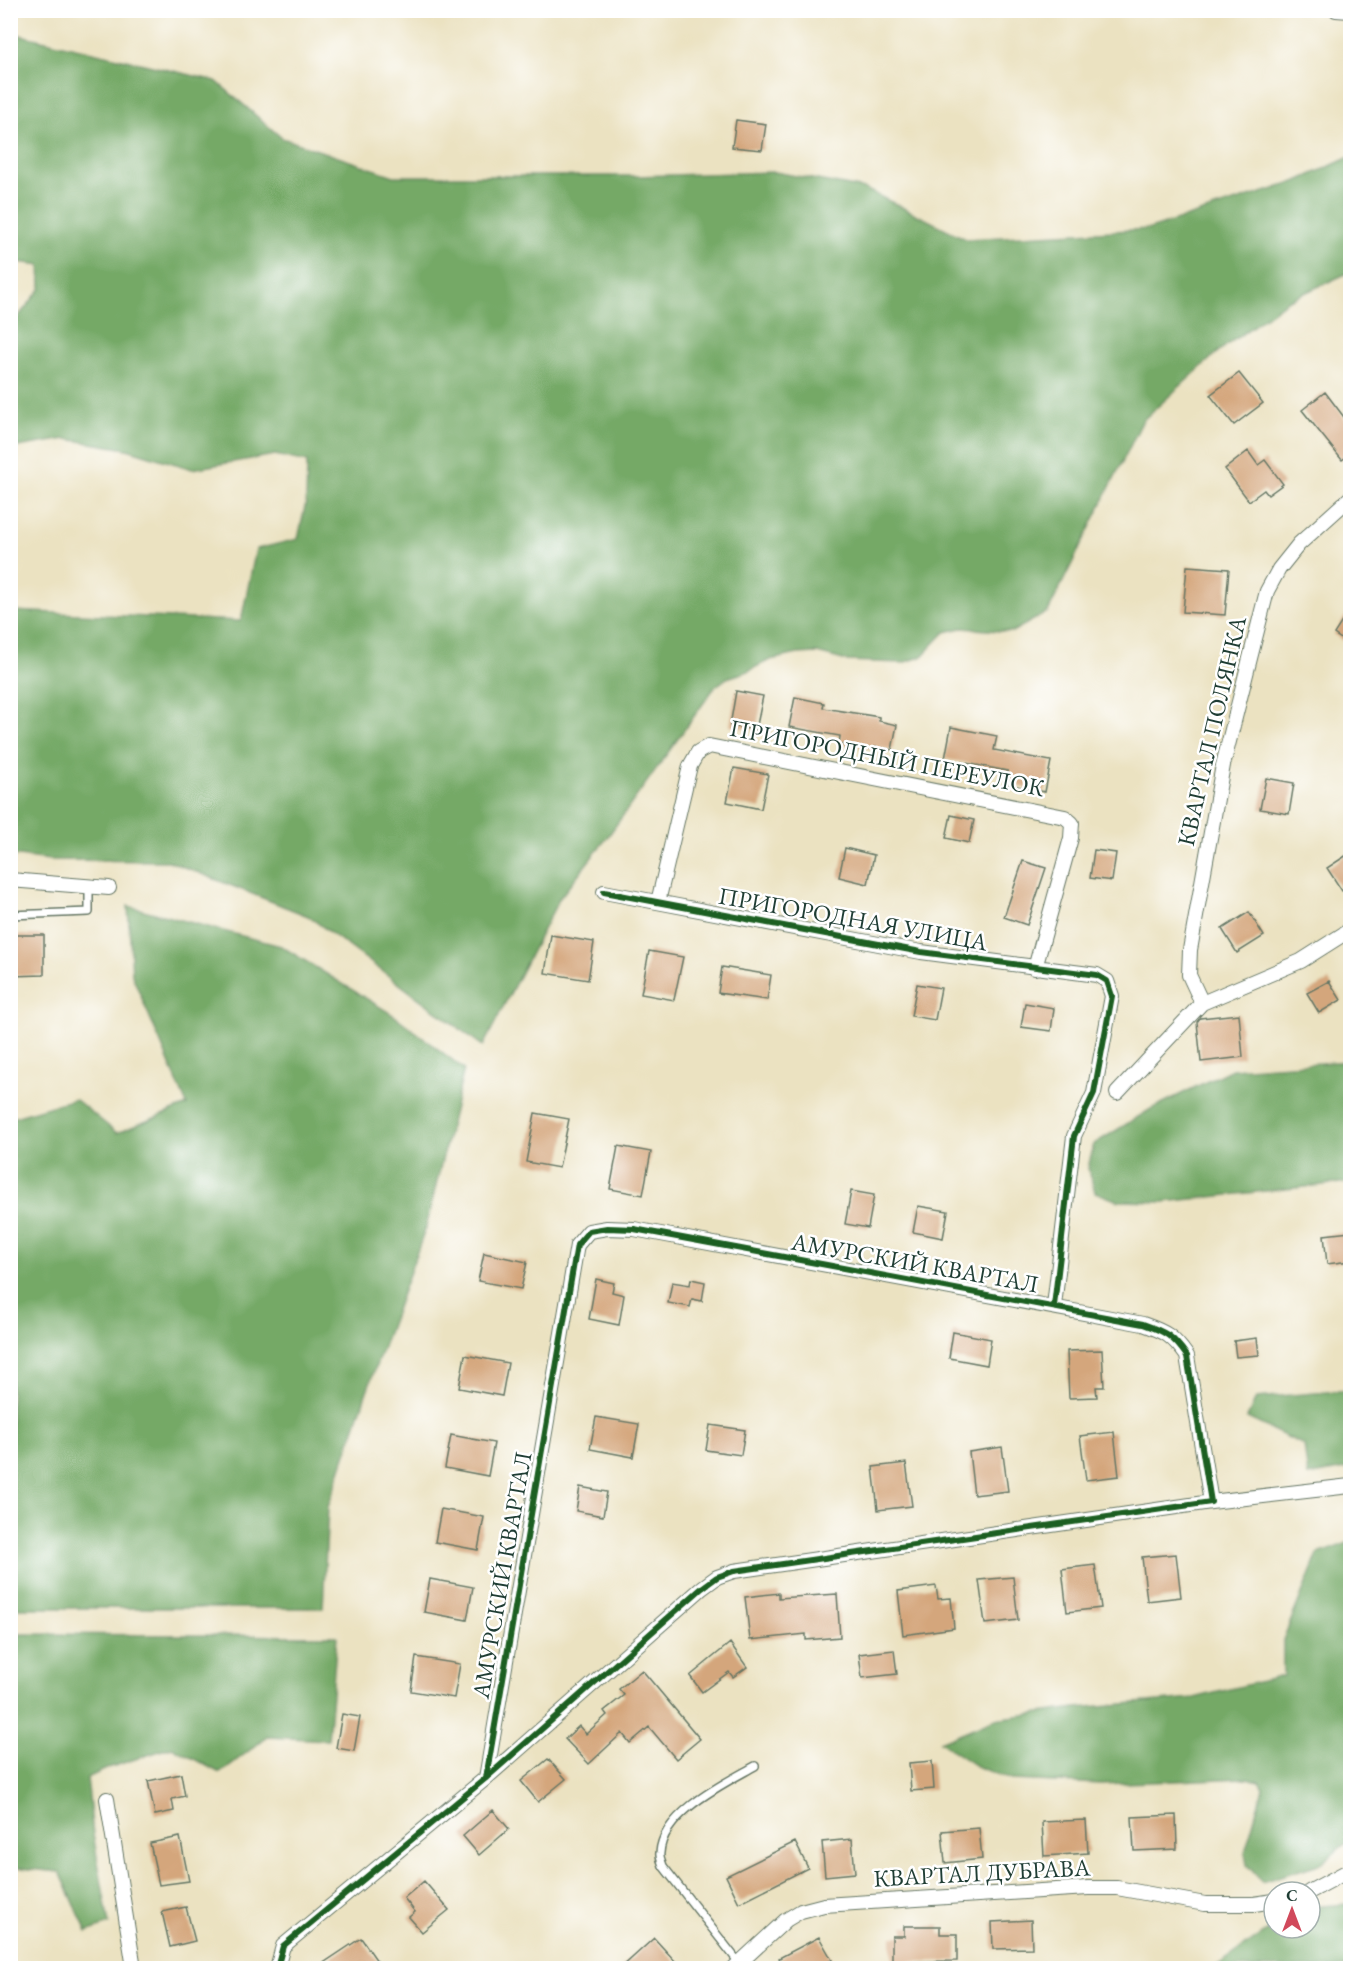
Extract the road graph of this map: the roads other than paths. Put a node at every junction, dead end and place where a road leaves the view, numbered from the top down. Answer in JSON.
{"nodes":[{"id":1,"x":1336,"y":10,"type":"edge"},
{"id":2,"x":1350,"y":11,"type":"edge"},
{"id":3,"x":1350,"y":498,"type":"edge"},
{"id":4,"x":10,"y":880,"type":"edge"},
{"id":5,"x":89,"y":886,"type":"junction"},
{"id":6,"x":109,"y":888,"type":"dead end"},
{"id":7,"x":604,"y":892,"type":"dead end"},
{"id":8,"x":658,"y":902,"type":"junction"},
{"id":9,"x":10,"y":915,"type":"edge"},
{"id":10,"x":1350,"y":930,"type":"edge"},
{"id":11,"x":1035,"y":968,"type":"junction"},
{"id":12,"x":1202,"y":1003,"type":"junction"},
{"id":13,"x":1117,"y":1093,"type":"dead end"},
{"id":14,"x":1054,"y":1306,"type":"junction"},
{"id":15,"x":1350,"y":1486,"type":"edge"},
{"id":16,"x":1211,"y":1502,"type":"junction"},
{"id":17,"x":755,"y":1766,"type":"dead end"},
{"id":18,"x":486,"y":1778,"type":"junction"},
{"id":19,"x":107,"y":1798,"type":"dead end"},
{"id":20,"x":1350,"y":1870,"type":"edge"},
{"id":21,"x":1322,"y":1885,"type":"edge"},
{"id":22,"x":1262,"y":1903,"type":"edge"},
{"id":23,"x":739,"y":1967,"type":"edge"},
{"id":24,"x":134,"y":1968,"type":"edge"},
{"id":25,"x":276,"y":1968,"type":"edge"}],
"edges":[{"from":1,"to":2,"type":"street"},
{"from":3,"to":12,"type":"street","name":"КВАРТАЛ ПОЛЯНКА"},
{"from":4,"to":5,"type":"street"},
{"from":5,"to":6,"type":"street"},
{"from":5,"to":9,"type":"lane"},
{"from":7,"to":8,"type":"street","name":"ПРИГОРОДНАЯ УЛИЦА"},
{"from":8,"to":11,"type":"street","name":"ПРИГОРОДНАЯ УЛИЦА"},
{"from":8,"to":11,"type":"street","name":"ПРИГОРОДНЫЙ ПЕРЕУЛОК"},
{"from":10,"to":12,"type":"street"},
{"from":11,"to":14,"type":"street","name":"ПРИГОРОДНАЯ УЛИЦА"},
{"from":12,"to":13,"type":"street"},
{"from":14,"to":16,"type":"street","name":"АМУРСКИЙ КВАРТАЛ"},
{"from":14,"to":18,"type":"street","name":"АМУРСКИЙ КВАРТАЛ"},
{"from":15,"to":16,"type":"street"},
{"from":16,"to":18,"type":"street"},
{"from":17,"to":23,"type":"lane"},
{"from":18,"to":25,"type":"street"},
{"from":19,"to":24,"type":"street"},
{"from":20,"to":21,"type":"street"},
{"from":22,"to":23,"type":"street","name":"КВАРТАЛ ДУБРАВА"}]}
